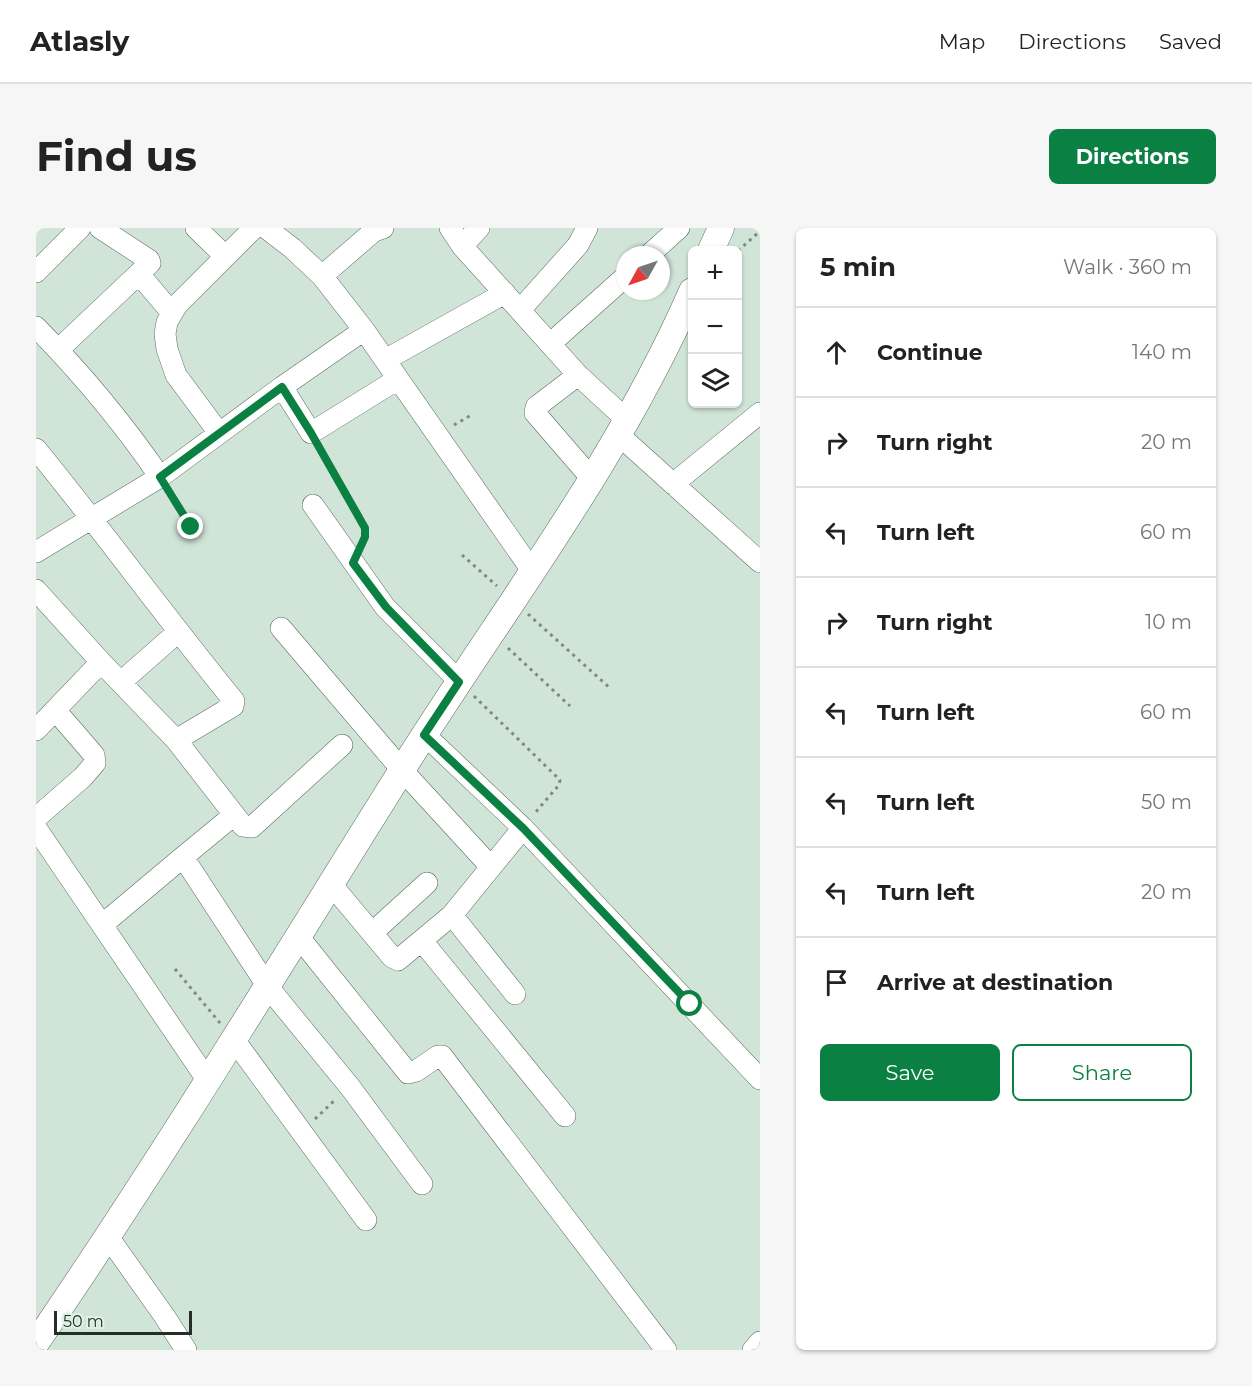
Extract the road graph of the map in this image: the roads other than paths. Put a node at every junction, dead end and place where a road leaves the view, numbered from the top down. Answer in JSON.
{"nodes":[{"id":1,"x":80,"y":228,"type":"edge"},
{"id":2,"x":100,"y":228,"type":"edge"},
{"id":3,"x":196,"y":228,"type":"edge"},
{"id":4,"x":254,"y":228,"type":"edge"},
{"id":5,"x":266,"y":228,"type":"edge"},
{"id":6,"x":450,"y":228,"type":"edge"},
{"id":7,"x":479,"y":228,"type":"edge"},
{"id":8,"x":587,"y":228,"type":"edge"},
{"id":9,"x":679,"y":228,"type":"edge"},
{"id":10,"x":721,"y":228,"type":"edge"},
{"id":11,"x":376,"y":229,"type":"edge"},
{"id":12,"x":462,"y":246,"type":"junction"},
{"id":13,"x":659,"y":246,"type":"edge"},
{"id":14,"x":713,"y":246,"type":"edge"},
{"id":15,"x":225,"y":256,"type":"junction"},
{"id":16,"x":36,"y":272,"type":"edge"},
{"id":17,"x":139,"y":274,"type":"junction"},
{"id":18,"x":322,"y":276,"type":"junction"},
{"id":19,"x":616,"y":285,"type":"edge"},
{"id":20,"x":505,"y":292,"type":"junction"},
{"id":21,"x":689,"y":300,"type":"edge"},
{"id":22,"x":520,"y":310,"type":"junction"},
{"id":23,"x":171,"y":312,"type":"junction"},
{"id":24,"x":36,"y":327,"type":"edge"},
{"id":25,"x":364,"y":330,"type":"junction"},
{"id":26,"x":550,"y":344,"type":"junction"},
{"id":27,"x":58,"y":350,"type":"junction"},
{"id":28,"x":385,"y":360,"type":"junction"},
{"id":29,"x":578,"y":375,"type":"junction"},
{"id":30,"x":398,"y":379,"type":"junction"},
{"id":31,"x":282,"y":387,"type":"junction"},
{"id":32,"x":760,"y":413,"type":"edge"},
{"id":33,"x":624,"y":428,"type":"junction"},
{"id":34,"x":219,"y":433,"type":"junction"},
{"id":35,"x":36,"y":449,"type":"edge"},
{"id":36,"x":160,"y":477,"type":"junction"},
{"id":37,"x":592,"y":479,"type":"junction"},
{"id":38,"x":673,"y":483,"type":"junction"},
{"id":39,"x":313,"y":505,"type":"dead end"},
{"id":40,"x":92,"y":518,"type":"junction"},
{"id":41,"x":36,"y":552,"type":"edge"},
{"id":42,"x":759,"y":561,"type":"edge"},
{"id":43,"x":532,"y":572,"type":"junction"},
{"id":44,"x":36,"y":590,"type":"edge"},
{"id":45,"x":281,"y":628,"type":"dead end"},
{"id":46,"x":178,"y":632,"type":"junction"},
{"id":47,"x":101,"y":663,"type":"junction"},
{"id":48,"x":121,"y":682,"type":"junction"},
{"id":49,"x":459,"y":682,"type":"junction"},
{"id":50,"x":57,"y":711,"type":"junction"},
{"id":51,"x":36,"y":730,"type":"edge"},
{"id":52,"x":424,"y":735,"type":"junction"},
{"id":53,"x":176,"y":740,"type":"junction"},
{"id":54,"x":342,"y":745,"type":"dead end"},
{"id":55,"x":402,"y":770,"type":"junction"},
{"id":56,"x":234,"y":815,"type":"junction"},
{"id":57,"x":36,"y":818,"type":"edge"},
{"id":58,"x":36,"y":828,"type":"edge"},
{"id":59,"x":523,"y":828,"type":"junction"},
{"id":60,"x":183,"y":857,"type":"junction"},
{"id":61,"x":491,"y":867,"type":"junction"},
{"id":62,"x":427,"y":883,"type":"dead end"},
{"id":63,"x":331,"y":884,"type":"junction"},
{"id":64,"x":452,"y":915,"type":"junction"},
{"id":65,"x":102,"y":925,"type":"junction"},
{"id":66,"x":372,"y":933,"type":"junction"},
{"id":67,"x":298,"y":936,"type":"junction"},
{"id":68,"x":422,"y":941,"type":"junction"},
{"id":69,"x":268,"y":987,"type":"junction"},
{"id":70,"x":515,"y":994,"type":"dead end"},
{"id":71,"x":235,"y":1041,"type":"junction"},
{"id":72,"x":760,"y":1079,"type":"edge"},
{"id":73,"x":208,"y":1081,"type":"junction"},
{"id":74,"x":565,"y":1116,"type":"dead end"},
{"id":75,"x":422,"y":1184,"type":"dead end"},
{"id":76,"x":366,"y":1220,"type":"dead end"},
{"id":77,"x":109,"y":1238,"type":"junction"},
{"id":78,"x":760,"y":1342,"type":"edge"},
{"id":79,"x":36,"y":1343,"type":"edge"},
{"id":80,"x":186,"y":1350,"type":"edge"},
{"id":81,"x":666,"y":1350,"type":"edge"},
{"id":82,"x":753,"y":1350,"type":"edge"}],
"edges":[{"from":1,"to":16,"type":"street"},
{"from":2,"to":17,"type":"street"},
{"from":3,"to":15,"type":"street"},
{"from":4,"to":15,"type":"street"},
{"from":5,"to":18,"type":"street"},
{"from":6,"to":12,"type":"street"},
{"from":7,"to":12,"type":"street"},
{"from":8,"to":22,"type":"street"},
{"from":9,"to":13,"type":"street"},
{"from":10,"to":14,"type":"street"},
{"from":11,"to":18,"type":"street"},
{"from":12,"to":20,"type":"street"},
{"from":15,"to":23,"type":"street"},
{"from":17,"to":23,"type":"street"},
{"from":17,"to":27,"type":"street"},
{"from":18,"to":25,"type":"street"},
{"from":19,"to":26,"type":"street"},
{"from":20,"to":22,"type":"street"},
{"from":20,"to":28,"type":"street"},
{"from":21,"to":33,"type":"street"},
{"from":22,"to":26,"type":"street"},
{"from":23,"to":34,"type":"street"},
{"from":24,"to":27,"type":"street"},
{"from":25,"to":28,"type":"street"},
{"from":25,"to":31,"type":"street"},
{"from":26,"to":29,"type":"street"},
{"from":27,"to":36,"type":"street"},
{"from":28,"to":30,"type":"street"},
{"from":29,"to":33,"type":"street"},
{"from":29,"to":37,"type":"street"},
{"from":30,"to":31,"type":"street"},
{"from":30,"to":43,"type":"street"},
{"from":31,"to":34,"type":"street"},
{"from":32,"to":38,"type":"street"},
{"from":33,"to":37,"type":"street"},
{"from":33,"to":38,"type":"street"},
{"from":34,"to":36,"type":"street"},
{"from":35,"to":40,"type":"street"},
{"from":36,"to":40,"type":"street"},
{"from":37,"to":43,"type":"street"},
{"from":38,"to":42,"type":"street"},
{"from":39,"to":49,"type":"street"},
{"from":40,"to":41,"type":"street"},
{"from":40,"to":46,"type":"street"},
{"from":43,"to":49,"type":"street"},
{"from":44,"to":47,"type":"street"},
{"from":45,"to":55,"type":"street"},
{"from":46,"to":48,"type":"street"},
{"from":46,"to":53,"type":"street"},
{"from":47,"to":48,"type":"street"},
{"from":47,"to":50,"type":"street"},
{"from":48,"to":53,"type":"street"},
{"from":49,"to":52,"type":"street"},
{"from":50,"to":51,"type":"street"},
{"from":50,"to":57,"type":"street"},
{"from":52,"to":55,"type":"street"},
{"from":52,"to":59,"type":"street"},
{"from":53,"to":56,"type":"street"},
{"from":54,"to":56,"type":"street"},
{"from":55,"to":61,"type":"street"},
{"from":55,"to":63,"type":"street"},
{"from":56,"to":60,"type":"street"},
{"from":58,"to":65,"type":"street"},
{"from":59,"to":61,"type":"street"},
{"from":59,"to":72,"type":"street"},
{"from":60,"to":65,"type":"street"},
{"from":60,"to":69,"type":"street"},
{"from":61,"to":64,"type":"street"},
{"from":62,"to":66,"type":"street"},
{"from":63,"to":66,"type":"street"},
{"from":63,"to":67,"type":"street"},
{"from":64,"to":68,"type":"street"},
{"from":64,"to":70,"type":"street"},
{"from":65,"to":73,"type":"street"},
{"from":66,"to":68,"type":"street"},
{"from":67,"to":69,"type":"street"},
{"from":67,"to":81,"type":"street"},
{"from":68,"to":74,"type":"street"},
{"from":69,"to":71,"type":"street"},
{"from":69,"to":75,"type":"street"},
{"from":71,"to":73,"type":"street"},
{"from":71,"to":76,"type":"street"},
{"from":73,"to":77,"type":"street"},
{"from":77,"to":79,"type":"street"},
{"from":77,"to":80,"type":"street"},
{"from":78,"to":82,"type":"street"}]}
